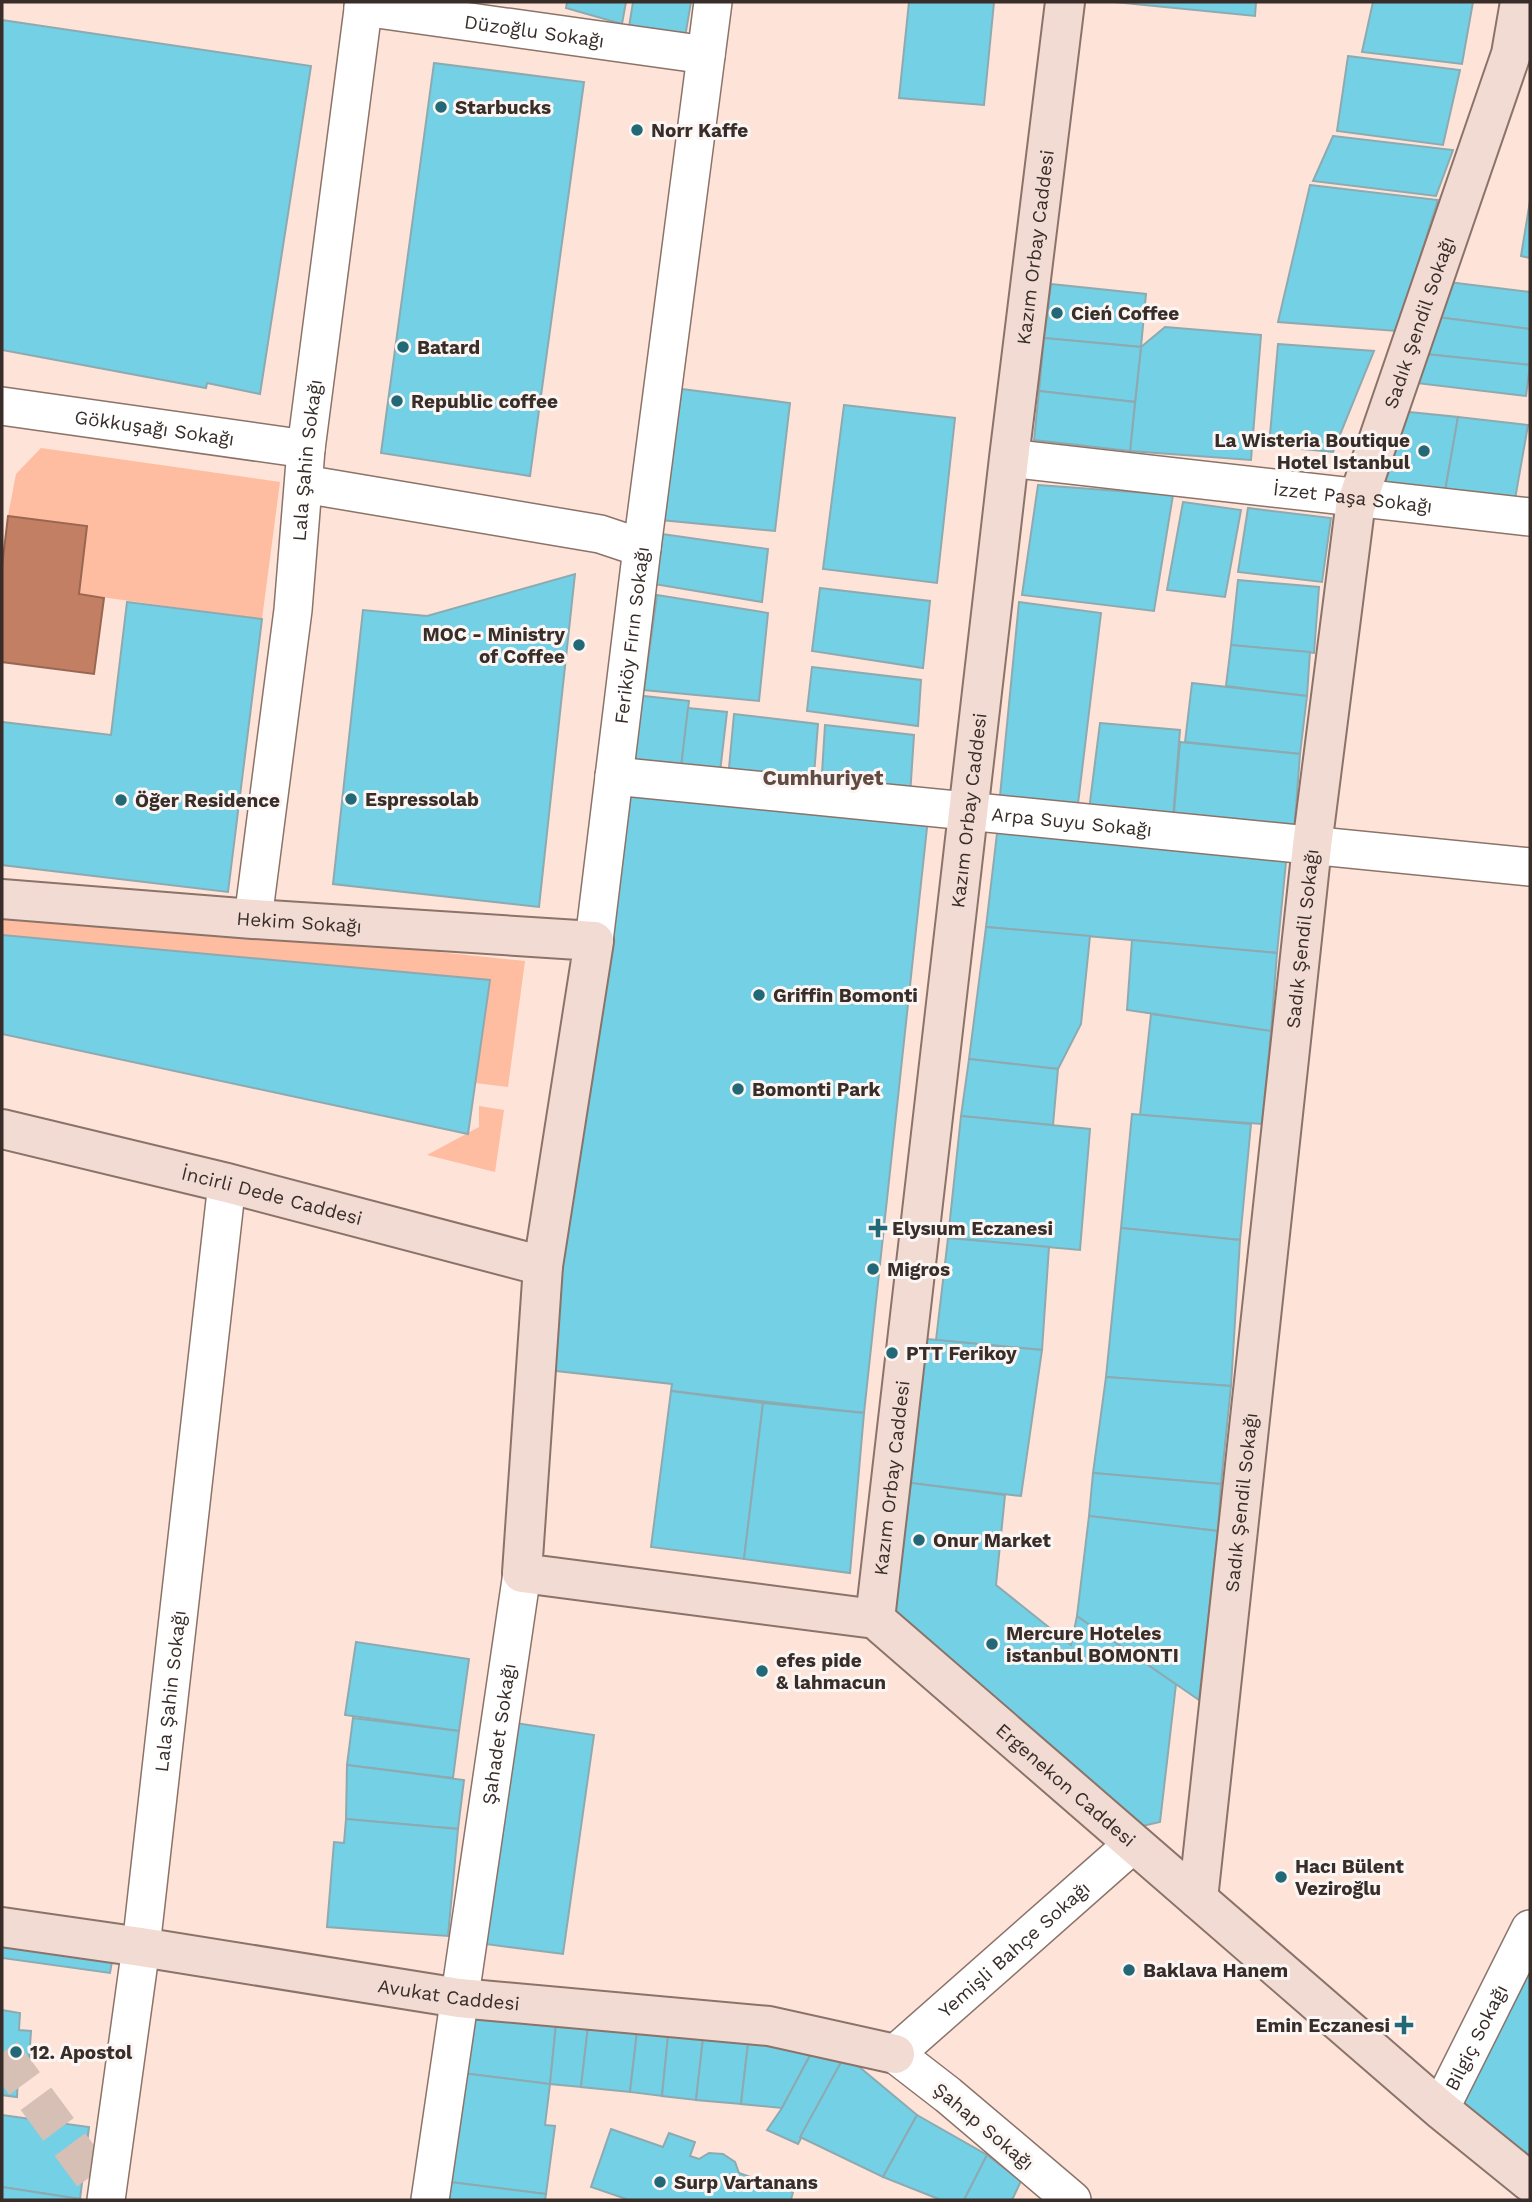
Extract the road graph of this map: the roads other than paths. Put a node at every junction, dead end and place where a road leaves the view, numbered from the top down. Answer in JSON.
{"nodes":[{"id":1,"x":713,"y":2,"type":"edge"},
{"id":2,"x":1065,"y":2,"type":"edge"},
{"id":3,"x":1520,"y":2,"type":"edge"},
{"id":4,"x":363,"y":4,"type":"edge"},
{"id":5,"x":706,"y":55,"type":"junction"},
{"id":6,"x":2,"y":406,"type":"edge"},
{"id":7,"x":1009,"y":458,"type":"junction"},
{"id":8,"x":305,"y":467,"type":"junction"},
{"id":9,"x":1360,"y":498,"type":"junction"},
{"id":10,"x":1530,"y":517,"type":"edge"},
{"id":11,"x":642,"y":548,"type":"junction"},
{"id":12,"x":614,"y":776,"type":"junction"},
{"id":13,"x":968,"y":811,"type":"junction"},
{"id":14,"x":1311,"y":846,"type":"junction"},
{"id":15,"x":1530,"y":867,"type":"edge"},
{"id":16,"x":2,"y":899,"type":"edge"},
{"id":17,"x":253,"y":919,"type":"junction"},
{"id":18,"x":594,"y":941,"type":"junction"},
{"id":19,"x":2,"y":1129,"type":"edge"},
{"id":20,"x":227,"y":1183,"type":"junction"},
{"id":21,"x":543,"y":1266,"type":"junction"},
{"id":22,"x":522,"y":1573,"type":"junction"},
{"id":23,"x":875,"y":1619,"type":"junction"},
{"id":24,"x":1133,"y":1844,"type":"junction"},
{"id":25,"x":1198,"y":1899,"type":"junction"},
{"id":26,"x":2,"y":1927,"type":"edge"},
{"id":27,"x":1530,"y":1929,"type":"edge"},
{"id":28,"x":141,"y":1947,"type":"junction"},
{"id":29,"x":458,"y":1998,"type":"junction"},
{"id":30,"x":895,"y":2054,"type":"junction"},
{"id":31,"x":1440,"y":2109,"type":"junction"},
{"id":32,"x":1530,"y":2182,"type":"edge"},
{"id":33,"x":1039,"y":2188,"type":"edge"},
{"id":34,"x":106,"y":2200,"type":"edge"},
{"id":35,"x":430,"y":2200,"type":"edge"},
{"id":36,"x":1072,"y":2200,"type":"edge"}],
"edges":[{"from":1,"to":5,"type":"street","name":"Feriköy Fırın Sokağı"},
{"from":2,"to":7,"type":"street","name":"Kazım Orbay Caddesi"},
{"from":3,"to":9,"type":"street","name":"Sadık Şendil Sokağı"},
{"from":4,"to":5,"type":"street","name":"Düzoğlu Sokağı"},
{"from":4,"to":8,"type":"street","name":"Lala Şahin Sokağı"},
{"from":5,"to":11,"type":"street","name":"Feriköy Fırın Sokağı"},
{"from":6,"to":8,"type":"street","name":"Gökkuşağı Sokağı"},
{"from":7,"to":9,"type":"street","name":"İzzet Paşa Sokağı"},
{"from":7,"to":13,"type":"street","name":"Kazım Orbay Caddesi"},
{"from":8,"to":11,"type":"street","name":"Gökkuşağı Sokağı"},
{"from":8,"to":17,"type":"street","name":"Lala Şahin Sokağı"},
{"from":9,"to":10,"type":"street","name":"İzzet Paşa Sokağı"},
{"from":9,"to":14,"type":"street","name":"Sadık Şendil Sokağı"},
{"from":11,"to":12,"type":"street","name":"Feriköy Fırın Sokağı"},
{"from":12,"to":13,"type":"street","name":"Arpa Suyu Sokağı"},
{"from":12,"to":18,"type":"street","name":"Feriköy Fırın Sokağı"},
{"from":13,"to":14,"type":"street","name":"Arpa Suyu Sokağı"},
{"from":13,"to":23,"type":"street","name":"Kazım Orbay Caddesi"},
{"from":14,"to":15,"type":"street","name":"Arpa Suyu Sokağı"},
{"from":14,"to":25,"type":"street","name":"Sadık Şendil Sokağı"},
{"from":16,"to":17,"type":"street","name":"Hekim Sokağı"},
{"from":17,"to":18,"type":"street","name":"Hekim Sokağı"},
{"from":18,"to":21,"type":"street","name":"Feriköy Fırın Sokağı"},
{"from":19,"to":20,"type":"street","name":"İncirli Dede Caddesi"},
{"from":20,"to":21,"type":"street","name":"İncirli Dede Caddesi"},
{"from":20,"to":28,"type":"street","name":"Lala Şahin Sokağı"},
{"from":21,"to":22,"type":"street","name":"Şahadet Sokağı"},
{"from":22,"to":23,"type":"street"},
{"from":22,"to":29,"type":"street","name":"Şahadet Sokağı"},
{"from":23,"to":24,"type":"street","name":"Ergenekon Caddesi"},
{"from":24,"to":25,"type":"street","name":"Ergenekon Caddesi"},
{"from":24,"to":30,"type":"street","name":"Yemişli Bahçe Sokağı"},
{"from":25,"to":31,"type":"street","name":"Ergenekon Caddesi"},
{"from":26,"to":28,"type":"street","name":"Avukat Caddesi"},
{"from":27,"to":31,"type":"street","name":"Bilgiç Sokağı"},
{"from":28,"to":29,"type":"street","name":"Avukat Caddesi"},
{"from":28,"to":34,"type":"street","name":"Lala Şahin Sokağı"},
{"from":29,"to":30,"type":"street","name":"Avukat Caddesi"},
{"from":29,"to":35,"type":"street","name":"Şahadet Sokağı"},
{"from":30,"to":33,"type":"street","name":"Şahap Sokağı"},
{"from":31,"to":32,"type":"street","name":"Ergenekon Caddesi"},
{"from":33,"to":36,"type":"street","name":"Şahap Sokağı"}]}
